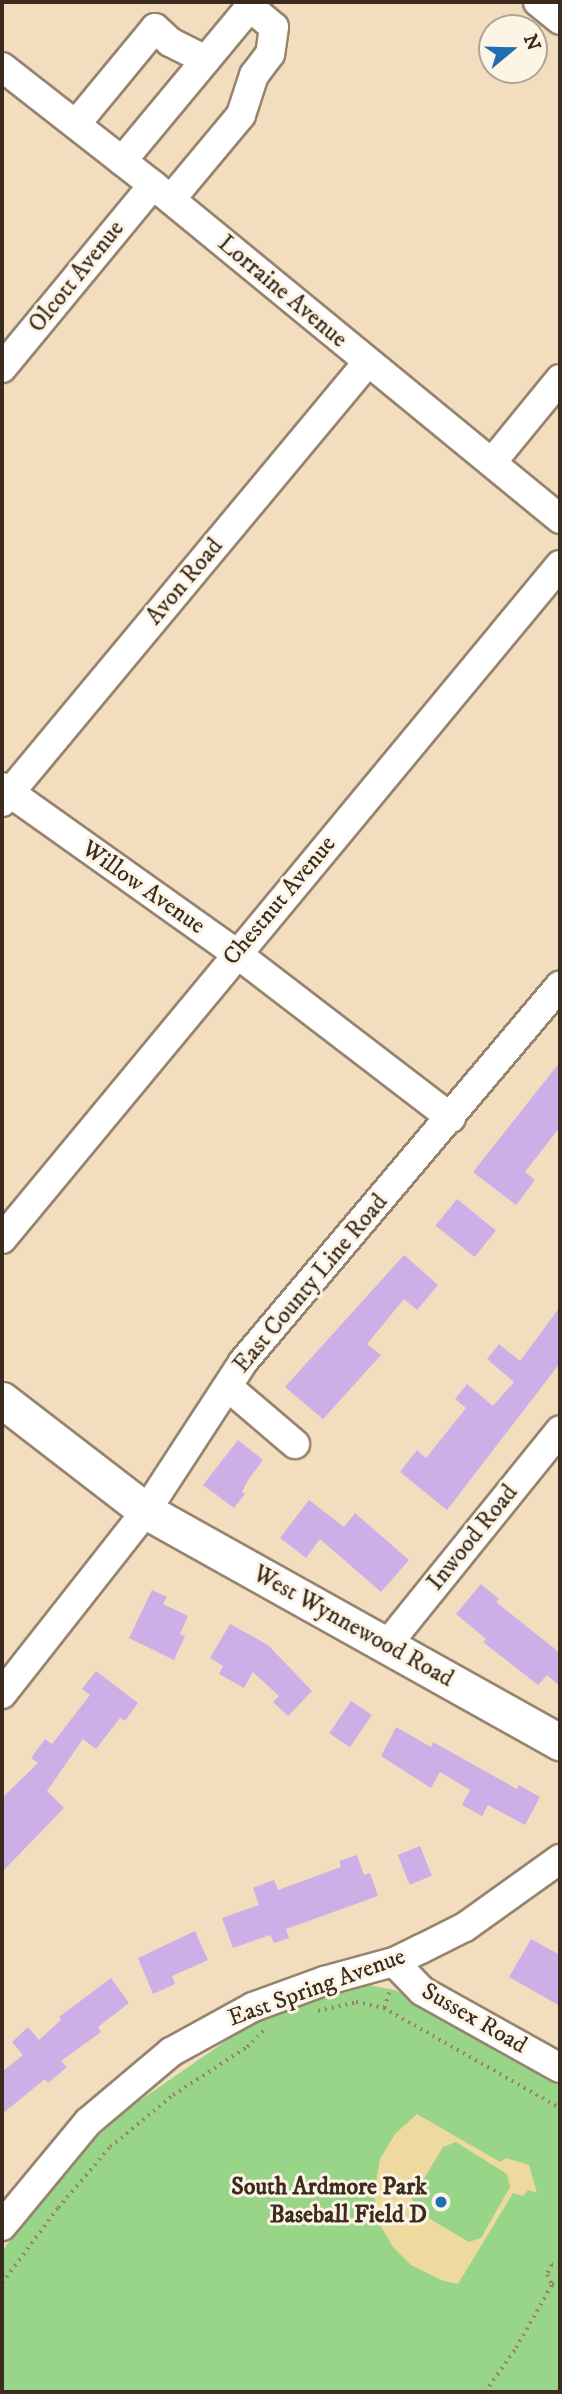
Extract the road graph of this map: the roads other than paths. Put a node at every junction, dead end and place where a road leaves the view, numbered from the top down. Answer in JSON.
{"nodes":[{"id":1,"x":538,"y":2,"type":"edge"},
{"id":2,"x":560,"y":20,"type":"edge"},
{"id":3,"x":206,"y":60,"type":"junction"},
{"id":4,"x":2,"y":67,"type":"edge"},
{"id":5,"x":76,"y":124,"type":"junction"},
{"id":6,"x":122,"y":161,"type":"junction"},
{"id":7,"x":162,"y":192,"type":"junction"},
{"id":8,"x":367,"y":363,"type":"junction"},
{"id":9,"x":2,"y":369,"type":"edge"},
{"id":10,"x":560,"y":379,"type":"edge"},
{"id":11,"x":493,"y":461,"type":"junction"},
{"id":12,"x":560,"y":519,"type":"edge"},
{"id":13,"x":560,"y":565,"type":"edge"},
{"id":14,"x":4,"y":794,"type":"edge"},
{"id":15,"x":236,"y":953,"type":"junction"},
{"id":16,"x":560,"y":986,"type":"edge"},
{"id":17,"x":451,"y":1118,"type":"junction"},
{"id":18,"x":2,"y":1239,"type":"edge"},
{"id":19,"x":228,"y":1387,"type":"junction"},
{"id":20,"x":2,"y":1400,"type":"edge"},
{"id":21,"x":560,"y":1430,"type":"edge"},
{"id":22,"x":295,"y":1444,"type":"dead end"},
{"id":23,"x":146,"y":1511,"type":"junction"},
{"id":24,"x":386,"y":1646,"type":"junction"},
{"id":25,"x":2,"y":1694,"type":"edge"},
{"id":26,"x":560,"y":1742,"type":"edge"},
{"id":27,"x":560,"y":1859,"type":"edge"},
{"id":28,"x":394,"y":1962,"type":"junction"},
{"id":29,"x":560,"y":2068,"type":"edge"},
{"id":30,"x":2,"y":2226,"type":"edge"}],
"edges":[{"from":1,"to":2,"type":"street"},
{"from":3,"to":5,"type":"street"},
{"from":3,"to":6,"type":"street"},
{"from":3,"to":7,"type":"street","name":"Olcott Avenue"},
{"from":4,"to":5,"type":"street","name":"Lorraine Avenue"},
{"from":5,"to":6,"type":"street","name":"Lorraine Avenue"},
{"from":6,"to":7,"type":"street","name":"Lorraine Avenue"},
{"from":7,"to":8,"type":"street","name":"Lorraine Avenue"},
{"from":7,"to":9,"type":"street","name":"Olcott Avenue"},
{"from":8,"to":11,"type":"street","name":"Lorraine Avenue"},
{"from":8,"to":14,"type":"street","name":"Avon Road"},
{"from":10,"to":11,"type":"street"},
{"from":11,"to":12,"type":"street","name":"Lorraine Avenue"},
{"from":13,"to":15,"type":"street","name":"Chestnut Avenue"},
{"from":14,"to":15,"type":"street","name":"Willow Avenue"},
{"from":15,"to":17,"type":"street","name":"Willow Avenue"},
{"from":15,"to":18,"type":"street","name":"Chestnut Avenue"},
{"from":16,"to":17,"type":"street","name":"East County Line Road"},
{"from":17,"to":19,"type":"street","name":"East County Line Road"},
{"from":19,"to":22,"type":"street"},
{"from":19,"to":23,"type":"street","name":"East County Line Road"},
{"from":20,"to":23,"type":"main road","name":"West Wynnewood Road"},
{"from":21,"to":24,"type":"street","name":"Inwood Road"},
{"from":23,"to":24,"type":"main road","name":"West Wynnewood Road"},
{"from":23,"to":25,"type":"street","name":"East County Line Road"},
{"from":24,"to":26,"type":"main road","name":"West Wynnewood Road"},
{"from":27,"to":28,"type":"street","name":"East Spring Avenue"},
{"from":28,"to":29,"type":"street","name":"Sussex Road"},
{"from":28,"to":30,"type":"street","name":"East Spring Avenue"}]}
